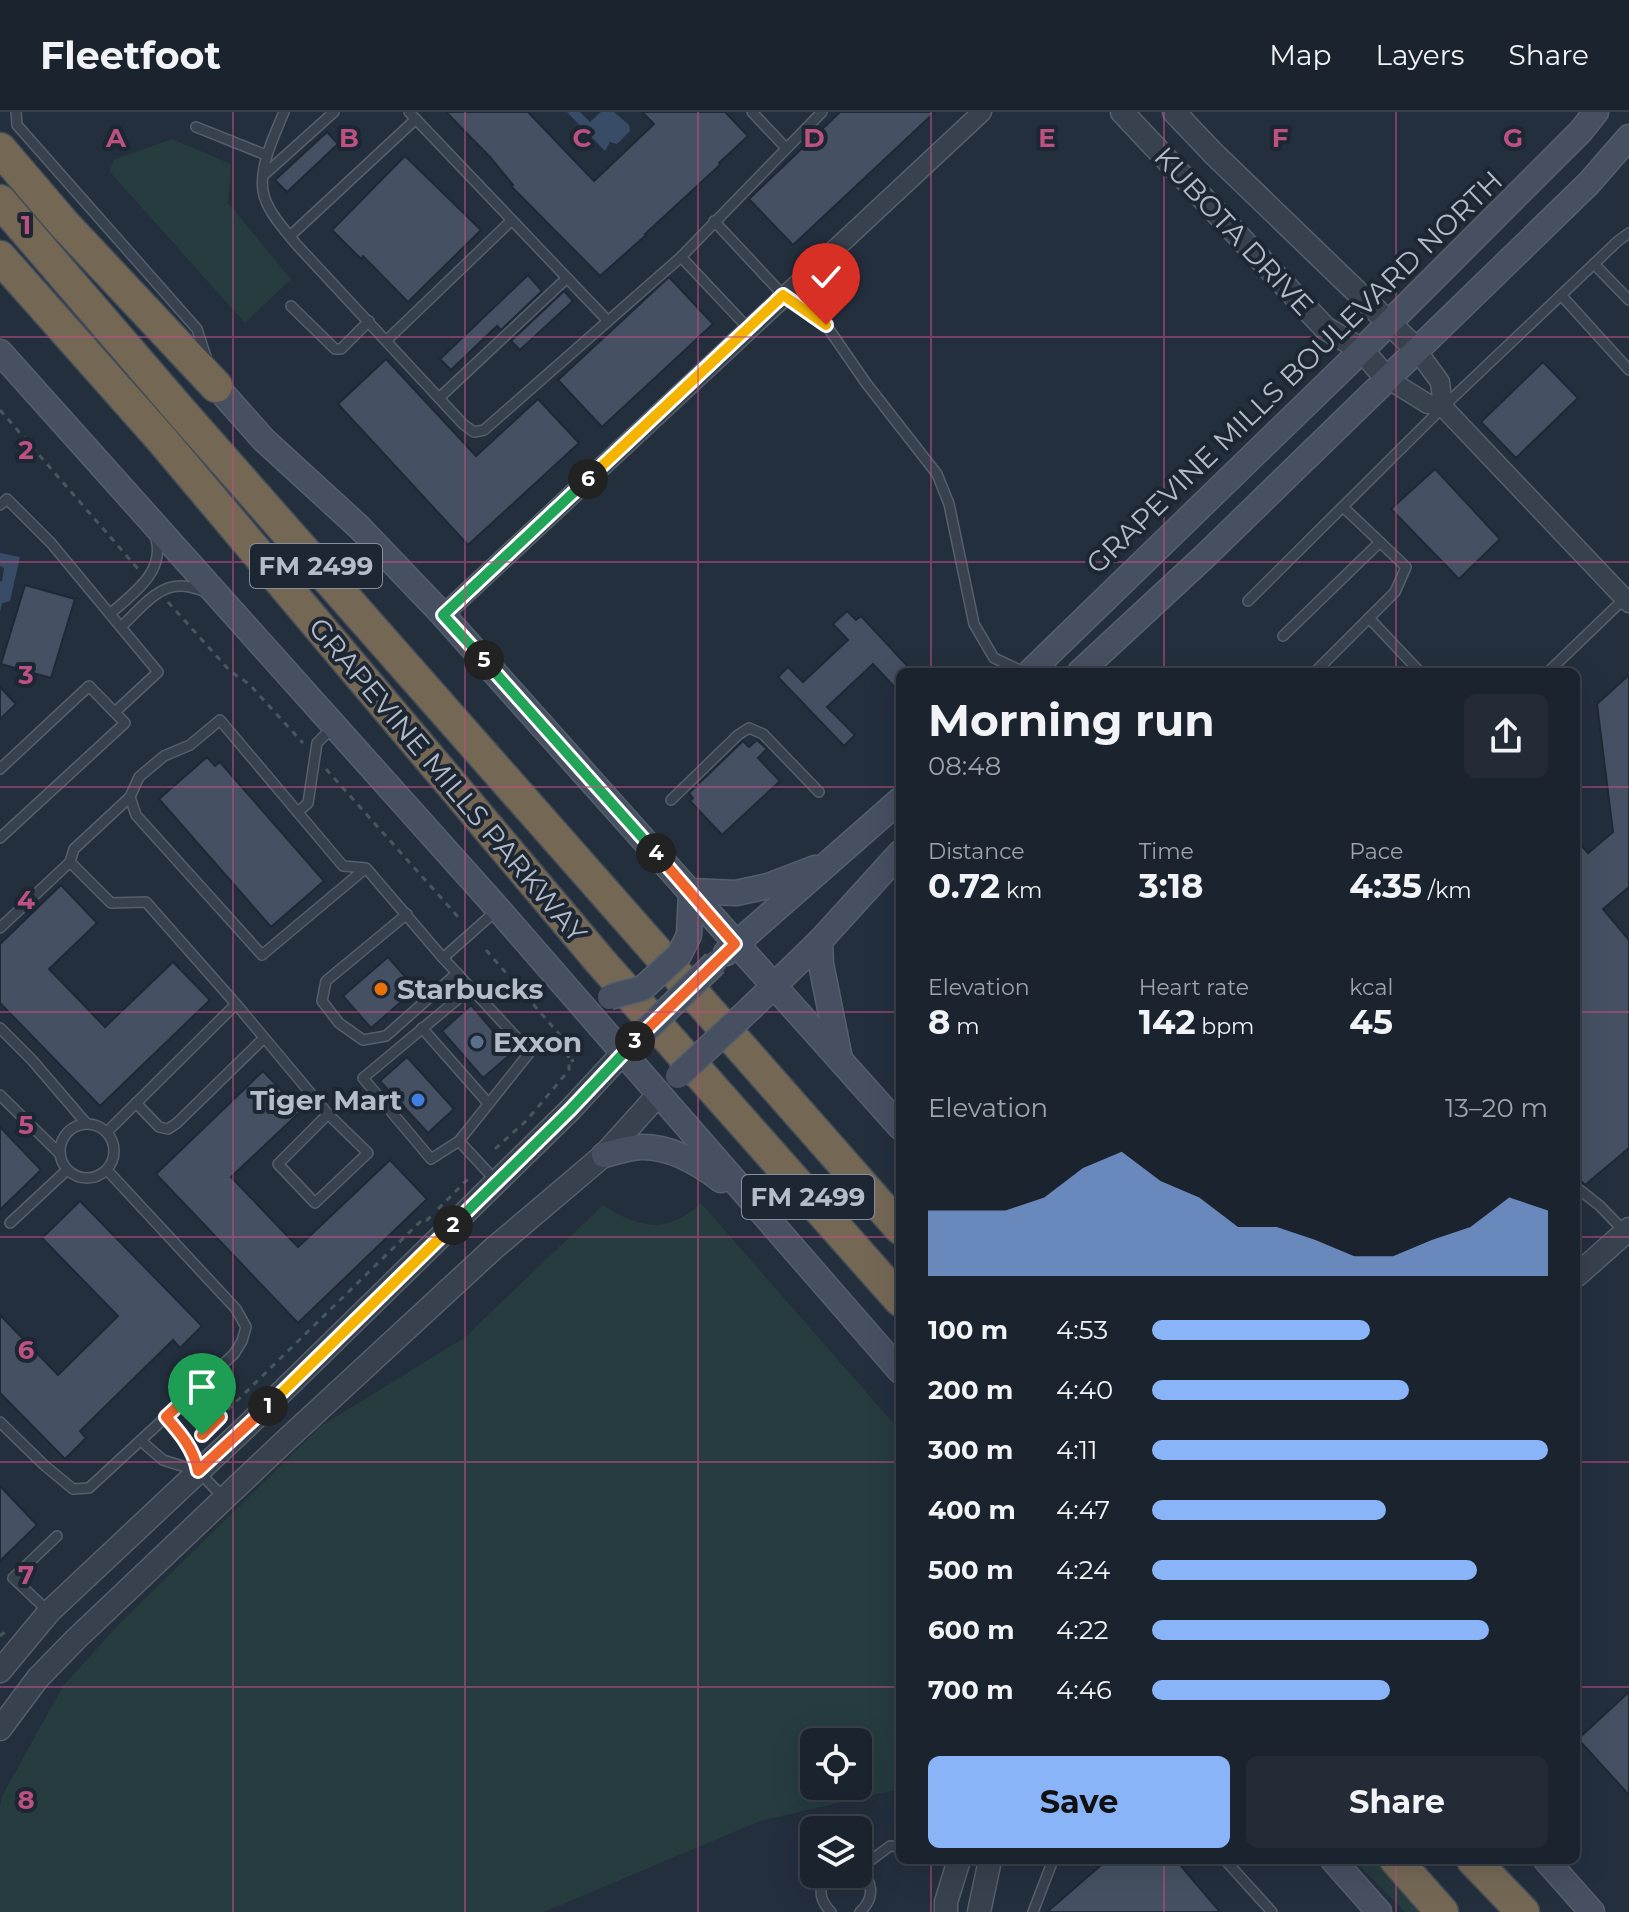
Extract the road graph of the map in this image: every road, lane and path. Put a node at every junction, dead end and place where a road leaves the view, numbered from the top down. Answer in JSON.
{"nodes":[{"id":1,"x":16,"y":112,"type":"edge"},
{"id":2,"x":284,"y":112,"type":"edge"},
{"id":3,"x":334,"y":112,"type":"edge"},
{"id":4,"x":752,"y":112,"type":"edge"},
{"id":5,"x":822,"y":112,"type":"edge"},
{"id":6,"x":982,"y":112,"type":"edge"},
{"id":7,"x":1122,"y":112,"type":"edge"},
{"id":8,"x":1174,"y":112,"type":"edge"},
{"id":9,"x":1596,"y":112,"type":"edge"},
{"id":10,"x":412,"y":115,"type":"edge"},
{"id":11,"x":196,"y":127,"type":"dead end"},
{"id":12,"x":1629,"y":137,"type":"edge"},
{"id":13,"x":786,"y":148,"type":"junction"},
{"id":14,"x":0,"y":149,"type":"edge"},
{"id":15,"x":266,"y":155,"type":"junction"},
{"id":16,"x":265,"y":174,"type":"junction"},
{"id":17,"x":0,"y":201,"type":"edge"},
{"id":18,"x":512,"y":220,"type":"junction"},
{"id":19,"x":714,"y":221,"type":"junction"},
{"id":20,"x":1629,"y":233,"type":"edge"},
{"id":21,"x":290,"y":236,"type":"junction"},
{"id":22,"x":0,"y":257,"type":"edge"},
{"id":23,"x":681,"y":257,"type":"junction"},
{"id":24,"x":1594,"y":264,"type":"junction"},
{"id":25,"x":567,"y":278,"type":"junction"},
{"id":26,"x":783,"y":295,"type":"junction"},
{"id":27,"x":1561,"y":295,"type":"junction"},
{"id":28,"x":1629,"y":300,"type":"edge"},
{"id":29,"x":291,"y":306,"type":"dead end"},
{"id":30,"x":369,"y":321,"type":"junction"},
{"id":31,"x":608,"y":321,"type":"junction"},
{"id":32,"x":1388,"y":322,"type":"junction"},
{"id":33,"x":748,"y":328,"type":"junction"},
{"id":34,"x":387,"y":340,"type":"junction"},
{"id":35,"x":1416,"y":349,"type":"junction"},
{"id":36,"x":1362,"y":350,"type":"junction"},
{"id":37,"x":0,"y":352,"type":"edge"},
{"id":38,"x":1629,"y":370,"type":"edge"},
{"id":39,"x":1386,"y":378,"type":"junction"},
{"id":40,"x":216,"y":386,"type":"junction"},
{"id":41,"x":439,"y":398,"type":"junction"},
{"id":42,"x":1443,"y":407,"type":"junction"},
{"id":43,"x":0,"y":410,"type":"edge"},
{"id":44,"x":0,"y":505,"type":"edge"},
{"id":45,"x":1343,"y":507,"type":"junction"},
{"id":46,"x":148,"y":514,"type":"junction"},
{"id":47,"x":1380,"y":542,"type":"junction"},
{"id":48,"x":140,"y":571,"type":"dead end"},
{"id":49,"x":217,"y":594,"type":"junction"},
{"id":50,"x":162,"y":596,"type":"dead end"},
{"id":51,"x":1627,"y":598,"type":"edge"},
{"id":52,"x":1248,"y":601,"type":"dead end"},
{"id":53,"x":111,"y":613,"type":"junction"},
{"id":54,"x":443,"y":615,"type":"junction"},
{"id":55,"x":1369,"y":618,"type":"junction"},
{"id":56,"x":122,"y":626,"type":"junction"},
{"id":57,"x":1283,"y":636,"type":"dead end"},
{"id":58,"x":1015,"y":668,"type":"edge"},
{"id":59,"x":1034,"y":668,"type":"edge"},
{"id":60,"x":1084,"y":668,"type":"edge"},
{"id":61,"x":1319,"y":668,"type":"edge"},
{"id":62,"x":1416,"y":668,"type":"edge"},
{"id":63,"x":1552,"y":668,"type":"edge"},
{"id":64,"x":115,"y":712,"type":"junction"},
{"id":65,"x":334,"y":725,"type":"junction"},
{"id":66,"x":307,"y":747,"type":"dead end"},
{"id":67,"x":323,"y":766,"type":"dead end"},
{"id":68,"x":0,"y":769,"type":"edge"},
{"id":69,"x":819,"y":792,"type":"dead end"},
{"id":70,"x":130,"y":797,"type":"junction"},
{"id":71,"x":671,"y":800,"type":"dead end"},
{"id":72,"x":896,"y":804,"type":"edge"},
{"id":73,"x":298,"y":812,"type":"junction"},
{"id":74,"x":0,"y":838,"type":"edge"},
{"id":75,"x":896,"y":857,"type":"edge"},
{"id":76,"x":70,"y":862,"type":"junction"},
{"id":77,"x":832,"y":862,"type":"junction"},
{"id":78,"x":366,"y":868,"type":"junction"},
{"id":79,"x":691,"y":891,"type":"junction"},
{"id":80,"x":498,"y":909,"type":"junction"},
{"id":81,"x":407,"y":914,"type":"junction"},
{"id":82,"x":460,"y":919,"type":"dead end"},
{"id":83,"x":0,"y":928,"type":"edge"},
{"id":84,"x":820,"y":941,"type":"junction"},
{"id":85,"x":735,"y":944,"type":"junction"},
{"id":86,"x":486,"y":950,"type":"dead end"},
{"id":87,"x":443,"y":958,"type":"junction"},
{"id":88,"x":457,"y":973,"type":"junction"},
{"id":89,"x":565,"y":986,"type":"junction"},
{"id":90,"x":774,"y":986,"type":"junction"},
{"id":91,"x":471,"y":988,"type":"junction"},
{"id":92,"x":236,"y":1004,"type":"junction"},
{"id":93,"x":0,"y":1028,"type":"edge"},
{"id":94,"x":422,"y":1028,"type":"junction"},
{"id":95,"x":264,"y":1038,"type":"junction"},
{"id":96,"x":622,"y":1054,"type":"junction"},
{"id":97,"x":841,"y":1061,"type":"junction"},
{"id":98,"x":0,"y":1095,"type":"edge"},
{"id":99,"x":658,"y":1095,"type":"junction"},
{"id":100,"x":136,"y":1103,"type":"junction"},
{"id":101,"x":488,"y":1103,"type":"junction"},
{"id":102,"x":328,"y":1114,"type":"junction"},
{"id":103,"x":86,"y":1123,"type":"junction"},
{"id":104,"x":896,"y":1123,"type":"edge"},
{"id":105,"x":107,"y":1132,"type":"junction"},
{"id":106,"x":459,"y":1141,"type":"junction"},
{"id":107,"x":495,"y":1149,"type":"dead end"},
{"id":108,"x":60,"y":1154,"type":"junction"},
{"id":109,"x":604,"y":1155,"type":"junction"},
{"id":110,"x":67,"y":1170,"type":"junction"},
{"id":111,"x":107,"y":1170,"type":"junction"},
{"id":112,"x":470,"y":1177,"type":"dead end"},
{"id":113,"x":497,"y":1182,"type":"junction"},
{"id":114,"x":1580,"y":1190,"type":"edge"},
{"id":115,"x":753,"y":1204,"type":"junction"},
{"id":116,"x":10,"y":1223,"type":"dead end"},
{"id":117,"x":896,"y":1223,"type":"edge"},
{"id":118,"x":1627,"y":1230,"type":"edge"},
{"id":119,"x":1580,"y":1272,"type":"edge"},
{"id":120,"x":896,"y":1295,"type":"edge"},
{"id":121,"x":896,"y":1366,"type":"edge"},
{"id":122,"x":194,"y":1391,"type":"junction"},
{"id":123,"x":166,"y":1417,"type":"junction"},
{"id":124,"x":220,"y":1417,"type":"junction"},
{"id":125,"x":0,"y":1422,"type":"edge"},
{"id":126,"x":202,"y":1435,"type":"dead end"},
{"id":127,"x":141,"y":1441,"type":"junction"},
{"id":128,"x":198,"y":1471,"type":"junction"},
{"id":129,"x":224,"y":1498,"type":"junction"},
{"id":130,"x":57,"y":1536,"type":"dead end"},
{"id":131,"x":49,"y":1612,"type":"junction"},
{"id":132,"x":11,"y":1626,"type":"dead end"},
{"id":133,"x":0,"y":1636,"type":"edge"},
{"id":134,"x":76,"y":1639,"type":"junction"},
{"id":135,"x":0,"y":1671,"type":"edge"},
{"id":136,"x":0,"y":1729,"type":"edge"},
{"id":137,"x":896,"y":1847,"type":"edge"},
{"id":138,"x":872,"y":1859,"type":"edge"},
{"id":139,"x":958,"y":1864,"type":"edge"},
{"id":140,"x":989,"y":1864,"type":"edge"},
{"id":141,"x":1051,"y":1864,"type":"edge"},
{"id":142,"x":1229,"y":1864,"type":"edge"},
{"id":143,"x":1337,"y":1864,"type":"edge"},
{"id":144,"x":1400,"y":1864,"type":"edge"},
{"id":145,"x":1477,"y":1864,"type":"edge"},
{"id":146,"x":1550,"y":1864,"type":"edge"},
{"id":147,"x":822,"y":1888,"type":"edge"},
{"id":148,"x":871,"y":1888,"type":"edge"},
{"id":149,"x":831,"y":1912,"type":"edge"},
{"id":150,"x":860,"y":1912,"type":"edge"},
{"id":151,"x":946,"y":1912,"type":"edge"},
{"id":152,"x":979,"y":1912,"type":"edge"},
{"id":153,"x":1033,"y":1912,"type":"edge"},
{"id":154,"x":1272,"y":1912,"type":"edge"},
{"id":155,"x":1379,"y":1912,"type":"edge"},
{"id":156,"x":1442,"y":1912,"type":"edge"},
{"id":157,"x":1523,"y":1912,"type":"edge"},
{"id":158,"x":1592,"y":1912,"type":"edge"}],
"edges":[{"from":1,"to":40,"type":"lane"},
{"from":2,"to":15,"type":"lane"},
{"from":3,"to":16,"type":"lane"},
{"from":4,"to":13,"type":"lane"},
{"from":5,"to":13,"type":"lane"},
{"from":6,"to":26,"type":"street"},
{"from":7,"to":36,"type":"street","name":"KUBOTA DRIVE"},
{"from":8,"to":32,"type":"street","name":"KUBOTA DRIVE"},
{"from":9,"to":32,"type":"main road","name":"GRAPEVINE MILLS BOULEVARD NORTH"},
{"from":10,"to":18,"type":"lane"},
{"from":10,"to":21,"type":"lane"},
{"from":11,"to":15,"type":"lane"},
{"from":12,"to":35,"type":"main road"},
{"from":13,"to":19,"type":"lane"},
{"from":14,"to":40,"type":"highway"},
{"from":15,"to":16,"type":"lane"},
{"from":16,"to":21,"type":"lane"},
{"from":17,"to":117,"type":"highway","name":"GRAPEVINE MILLS PARKWAY","number":"FM 2499"},
{"from":18,"to":25,"type":"lane"},
{"from":18,"to":34,"type":"lane"},
{"from":19,"to":23,"type":"lane"},
{"from":19,"to":26,"type":"lane"},
{"from":20,"to":24,"type":"lane"},
{"from":21,"to":30,"type":"lane"},
{"from":22,"to":120,"type":"highway","name":"GRAPEVINE MILLS PARKWAY","number":"FM 2499"},
{"from":23,"to":31,"type":"lane"},
{"from":23,"to":33,"type":"lane"},
{"from":24,"to":27,"type":"lane"},
{"from":24,"to":28,"type":"lane"},
{"from":25,"to":31,"type":"lane"},
{"from":25,"to":41,"type":"lane"},
{"from":26,"to":33,"type":"street"},
{"from":26,"to":58,"type":"lane"},
{"from":27,"to":38,"type":"lane"},
{"from":27,"to":42,"type":"lane"},
{"from":29,"to":30,"type":"lane"},
{"from":30,"to":34,"type":"lane"},
{"from":31,"to":41,"type":"lane"},
{"from":32,"to":35,"type":"street","name":"KUBOTA DRIVE"},
{"from":32,"to":36,"type":"main road","name":"GRAPEVINE MILLS BOULEVARD NORTH"},
{"from":33,"to":54,"type":"street"},
{"from":34,"to":41,"type":"lane"},
{"from":35,"to":39,"type":"main road"},
{"from":35,"to":42,"type":"street"},
{"from":36,"to":39,"type":"street","name":"KUBOTA DRIVE"},
{"from":36,"to":59,"type":"main road","name":"GRAPEVINE MILLS BOULEVARD NORTH"},
{"from":37,"to":46,"type":"main road","name":"GRAPEVINE MILLS PARKWAY"},
{"from":39,"to":42,"type":"street"},
{"from":39,"to":60,"type":"main road"},
{"from":40,"to":54,"type":"main road"},
{"from":42,"to":45,"type":"lane"},
{"from":42,"to":51,"type":"street"},
{"from":43,"to":48,"type":"path"},
{"from":44,"to":53,"type":"lane"},
{"from":45,"to":47,"type":"lane"},
{"from":45,"to":52,"type":"lane"},
{"from":46,"to":49,"type":"main road","name":"GRAPEVINE MILLS PARKWAY"},
{"from":46,"to":53,"type":"lane"},
{"from":47,"to":55,"type":"lane"},
{"from":47,"to":57,"type":"lane"},
{"from":49,"to":56,"type":"lane"},
{"from":49,"to":65,"type":"main road","name":"GRAPEVINE MILLS PARKWAY"},
{"from":50,"to":66,"type":"path"},
{"from":51,"to":63,"type":"lane"},
{"from":53,"to":56,"type":"lane"},
{"from":54,"to":79,"type":"main road"},
{"from":55,"to":61,"type":"lane"},
{"from":55,"to":62,"type":"lane"},
{"from":56,"to":64,"type":"lane"},
{"from":64,"to":68,"type":"lane"},
{"from":64,"to":74,"type":"lane"},
{"from":65,"to":73,"type":"lane"},
{"from":65,"to":80,"type":"main road","name":"GRAPEVINE MILLS PARKWAY"},
{"from":67,"to":82,"type":"path"},
{"from":69,"to":71,"type":"lane"},
{"from":70,"to":73,"type":"lane"},
{"from":70,"to":76,"type":"lane"},
{"from":70,"to":78,"type":"lane"},
{"from":72,"to":77,"type":"main road"},
{"from":73,"to":78,"type":"lane"},
{"from":75,"to":84,"type":"main road"},
{"from":76,"to":83,"type":"lane"},
{"from":76,"to":92,"type":"lane"},
{"from":77,"to":79,"type":"main road"},
{"from":77,"to":85,"type":"main road"},
{"from":78,"to":81,"type":"lane"},
{"from":79,"to":85,"type":"main road"},
{"from":79,"to":89,"type":"main road","bridge":true},
{"from":80,"to":87,"type":"lane"},
{"from":80,"to":89,"type":"main road","name":"GRAPEVINE MILLS PARKWAY"},
{"from":81,"to":87,"type":"lane"},
{"from":81,"to":88,"type":"lane"},
{"from":84,"to":90,"type":"main road"},
{"from":84,"to":97,"type":"main road"},
{"from":85,"to":90,"type":"main road"},
{"from":85,"to":96,"type":"main road","bridge":true},
{"from":86,"to":107,"type":"path"},
{"from":87,"to":88,"type":"lane"},
{"from":88,"to":91,"type":"lane"},
{"from":89,"to":96,"type":"main road","name":"GRAPEVINE MILLS PARKWAY"},
{"from":90,"to":97,"type":"main road"},
{"from":90,"to":99,"type":"main road","bridge":true},
{"from":91,"to":94,"type":"lane"},
{"from":91,"to":101,"type":"lane"},
{"from":92,"to":95,"type":"lane"},
{"from":92,"to":100,"type":"lane"},
{"from":93,"to":103,"type":"lane"},
{"from":94,"to":101,"type":"lane"},
{"from":94,"to":106,"type":"lane"},
{"from":95,"to":100,"type":"lane"},
{"from":95,"to":102,"type":"lane"},
{"from":96,"to":99,"type":"main road","name":"GRAPEVINE MILLS PARKWAY"},
{"from":96,"to":113,"type":"street"},
{"from":97,"to":104,"type":"main road"},
{"from":98,"to":108,"type":"lane"},
{"from":99,"to":109,"type":"street"},
{"from":99,"to":115,"type":"main road","name":"GRAPEVINE MILLS PARKWAY"},
{"from":100,"to":105,"type":"lane"},
{"from":101,"to":106,"type":"lane"},
{"from":102,"to":102,"type":"lane"},
{"from":103,"to":105,"type":"lane"},
{"from":103,"to":108,"type":"lane"},
{"from":105,"to":111,"type":"lane"},
{"from":106,"to":113,"type":"lane"},
{"from":108,"to":110,"type":"lane"},
{"from":109,"to":115,"type":"main road"},
{"from":109,"to":129,"type":"street"},
{"from":110,"to":111,"type":"lane"},
{"from":110,"to":116,"type":"lane"},
{"from":111,"to":122,"type":"lane"},
{"from":112,"to":124,"type":"path"},
{"from":113,"to":128,"type":"street"},
{"from":114,"to":118,"type":"lane"},
{"from":115,"to":121,"type":"main road","name":"GRAPEVINE MILLS PARKWAY"},
{"from":118,"to":119,"type":"street"},
{"from":122,"to":123,"type":"lane"},
{"from":122,"to":124,"type":"path"},
{"from":123,"to":127,"type":"lane"},
{"from":123,"to":128,"type":"lane"},
{"from":124,"to":126,"type":"path"},
{"from":125,"to":127,"type":"lane"},
{"from":127,"to":128,"type":"lane"},
{"from":128,"to":129,"type":"lane"},
{"from":128,"to":131,"type":"street"},
{"from":129,"to":134,"type":"street"},
{"from":130,"to":131,"type":"lane"},
{"from":131,"to":134,"type":"street"},
{"from":131,"to":135,"type":"street"},
{"from":132,"to":133,"type":"path"},
{"from":134,"to":136,"type":"street"},
{"from":137,"to":138,"type":"lane"},
{"from":139,"to":151,"type":"street"},
{"from":140,"to":152,"type":"street"},
{"from":141,"to":153,"type":"lane"},
{"from":142,"to":154,"type":"lane"},
{"from":143,"to":155,"type":"main road"},
{"from":144,"to":156,"type":"highway"},
{"from":145,"to":157,"type":"highway"},
{"from":146,"to":158,"type":"main road"},
{"from":147,"to":149,"type":"lane"},
{"from":148,"to":150,"type":"lane"}]}
